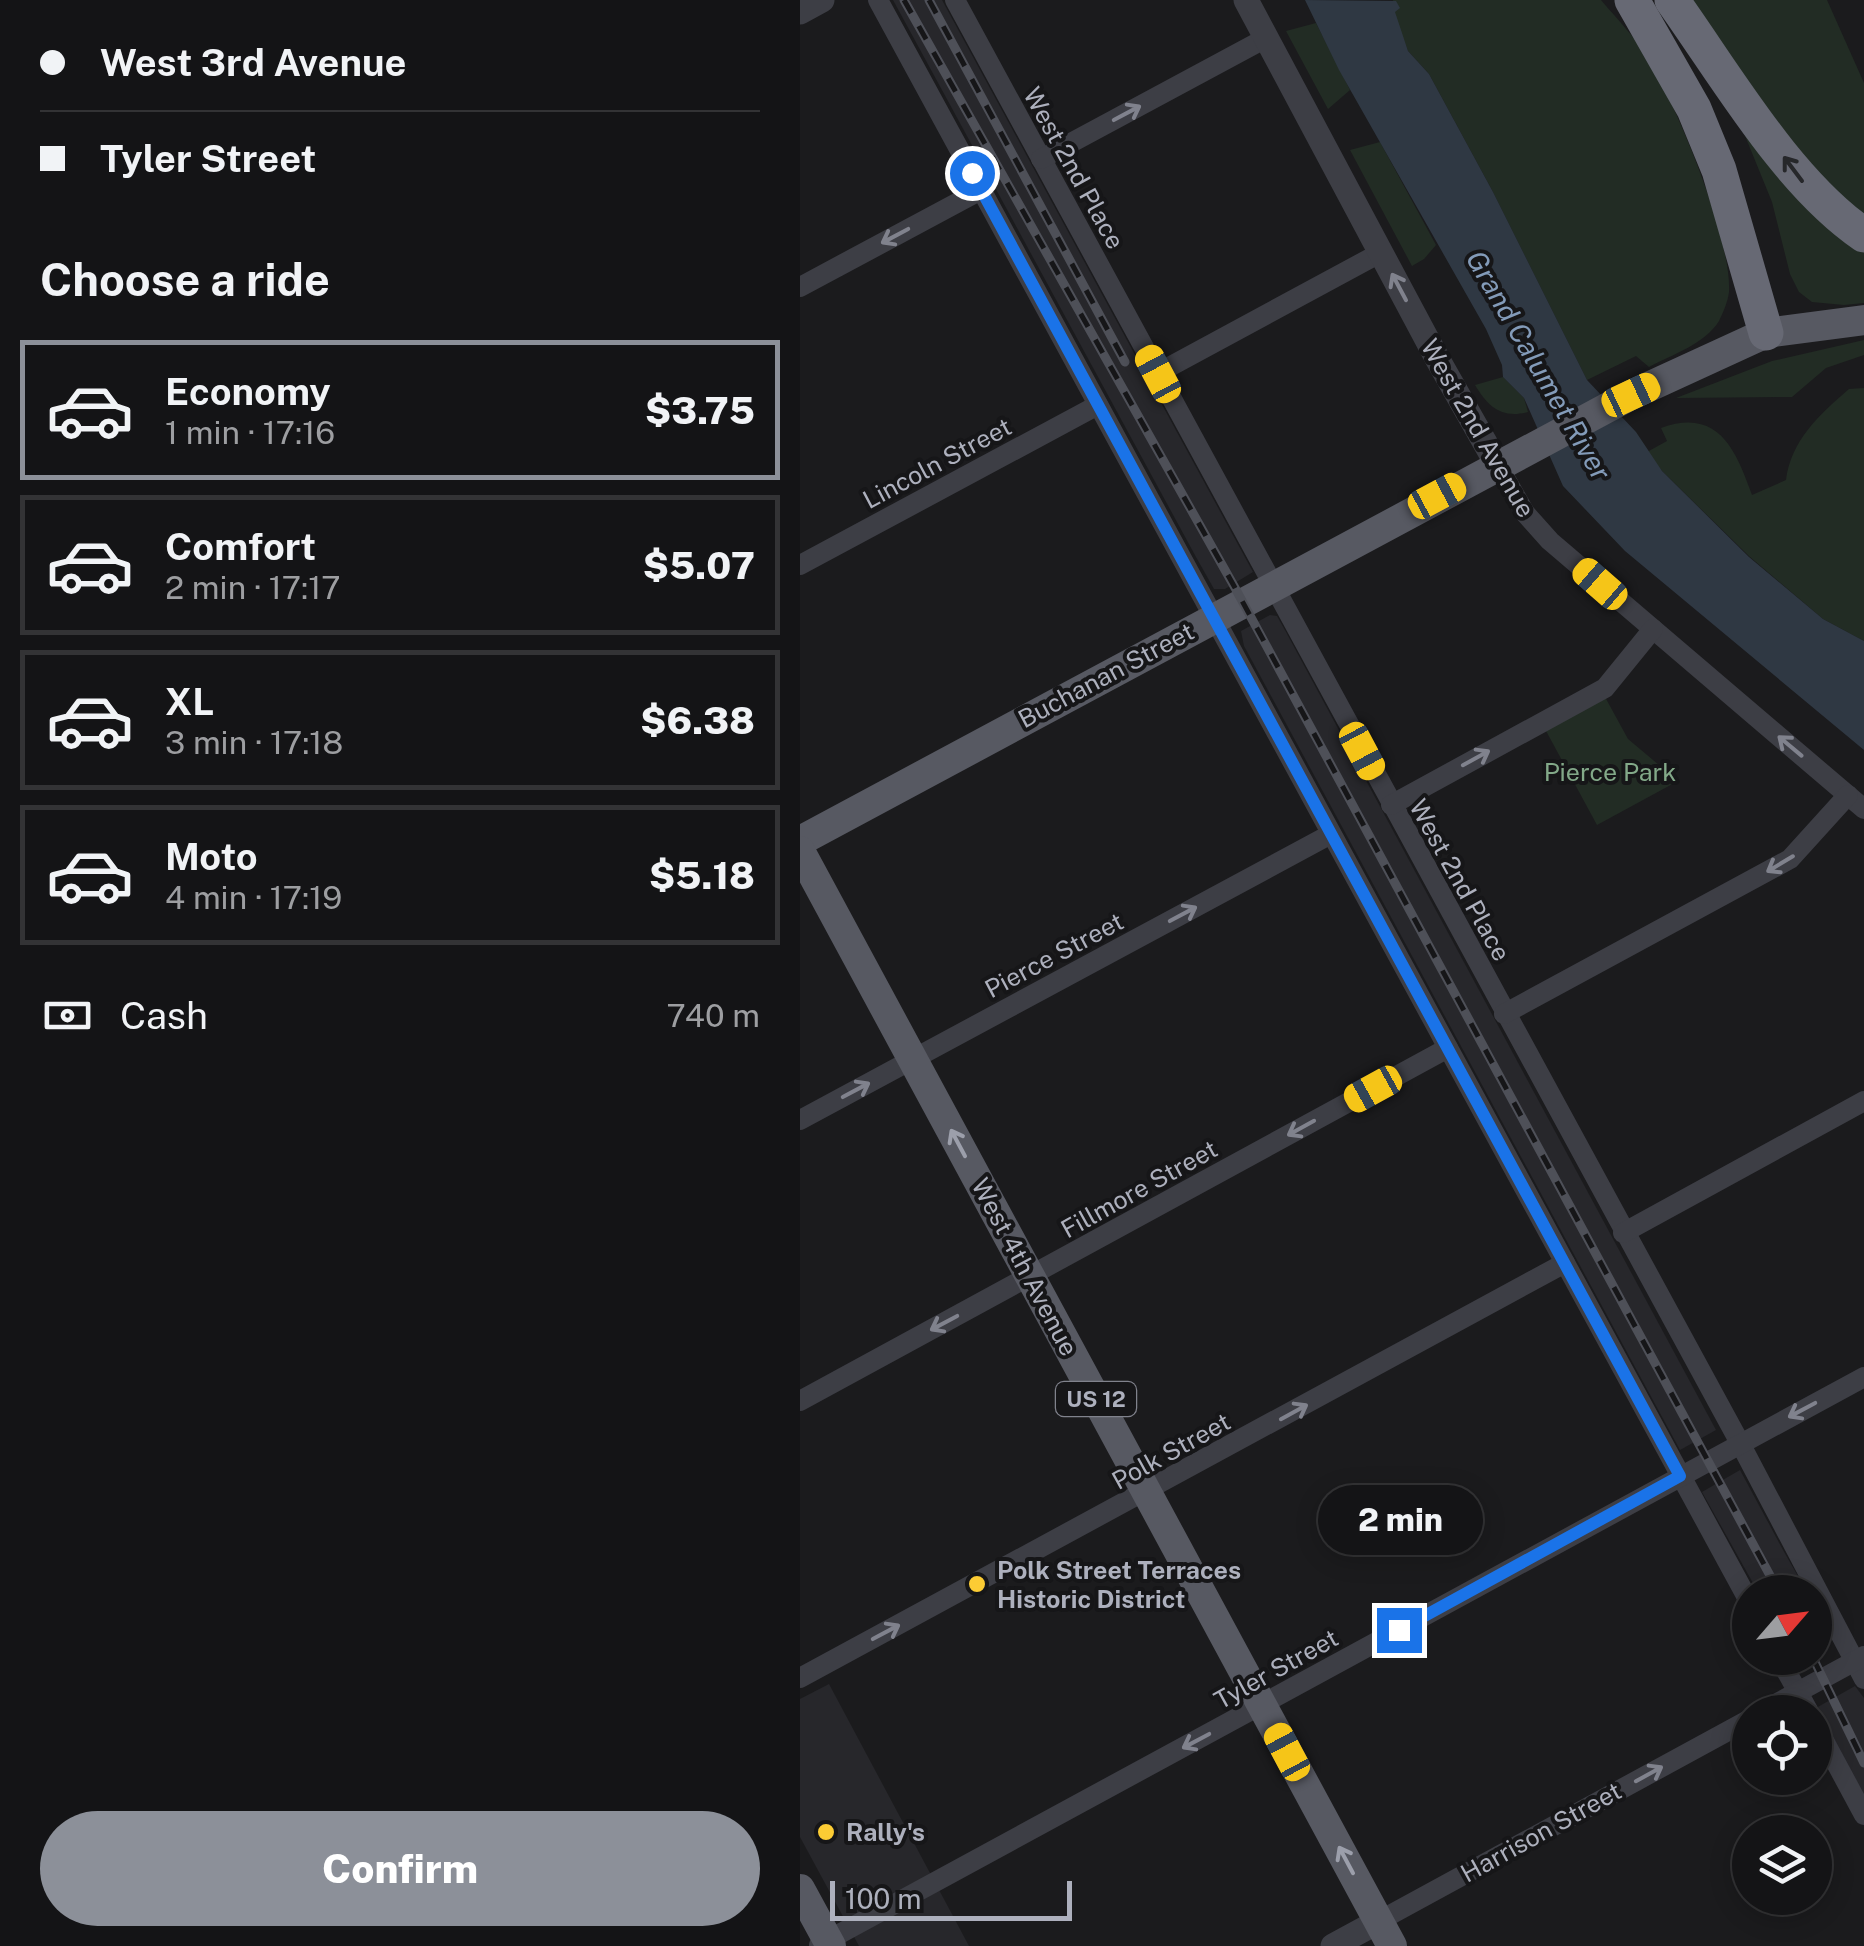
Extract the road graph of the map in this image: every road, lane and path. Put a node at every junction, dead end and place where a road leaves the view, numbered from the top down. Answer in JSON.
{"nodes":[{"id":1,"x":822,"y":0,"type":"edge"},
{"id":2,"x":878,"y":0,"type":"edge"},
{"id":3,"x":954,"y":0,"type":"edge"},
{"id":4,"x":1246,"y":0,"type":"edge"},
{"id":5,"x":1632,"y":0,"type":"edge"},
{"id":6,"x":1660,"y":0,"type":"edge"},
{"id":7,"x":1672,"y":0,"type":"edge"},
{"id":8,"x":800,"y":12,"type":"edge"},
{"id":9,"x":1266,"y":38,"type":"junction"},
{"id":10,"x":1041,"y":159,"type":"junction"},
{"id":11,"x":981,"y":190,"type":"junction"},
{"id":12,"x":1864,"y":236,"type":"edge"},
{"id":13,"x":1380,"y":252,"type":"junction"},
{"id":14,"x":800,"y":287,"type":"edge"},
{"id":15,"x":1864,"y":320,"type":"edge"},
{"id":16,"x":1778,"y":331,"type":"junction"},
{"id":17,"x":1158,"y":374,"type":"junction"},
{"id":18,"x":1098,"y":405,"type":"junction"},
{"id":19,"x":1506,"y":468,"type":"junction"},
{"id":20,"x":800,"y":565,"type":"edge"},
{"id":21,"x":1273,"y":586,"type":"junction"},
{"id":22,"x":1213,"y":618,"type":"junction"},
{"id":23,"x":1653,"y":629,"type":"junction"},
{"id":24,"x":1856,"y":802,"type":"edge"},
{"id":25,"x":1390,"y":805,"type":"junction"},
{"id":26,"x":1332,"y":834,"type":"junction"},
{"id":27,"x":800,"y":841,"type":"edge"},
{"id":28,"x":800,"y":851,"type":"edge"},
{"id":29,"x":1504,"y":1014,"type":"junction"},
{"id":30,"x":1448,"y":1048,"type":"junction"},
{"id":31,"x":912,"y":1060,"type":"junction"},
{"id":32,"x":1864,"y":1101,"type":"edge"},
{"id":33,"x":800,"y":1120,"type":"edge"},
{"id":34,"x":1623,"y":1233,"type":"junction"},
{"id":35,"x":1565,"y":1263,"type":"junction"},
{"id":36,"x":1030,"y":1277,"type":"junction"},
{"id":37,"x":1864,"y":1377,"type":"edge"},
{"id":38,"x":800,"y":1400,"type":"edge"},
{"id":39,"x":1740,"y":1444,"type":"junction"},
{"id":40,"x":1680,"y":1476,"type":"junction"},
{"id":41,"x":1147,"y":1493,"type":"junction"},
{"id":42,"x":1734,"y":1575,"type":"edge"},
{"id":43,"x":1861,"y":1666,"type":"edge"},
{"id":44,"x":1788,"y":1675,"type":"edge"},
{"id":45,"x":800,"y":1678,"type":"edge"},
{"id":46,"x":1798,"y":1693,"type":"junction"},
{"id":47,"x":1794,"y":1695,"type":"edge"},
{"id":48,"x":1262,"y":1706,"type":"junction"},
{"id":49,"x":1732,"y":1730,"type":"edge"},
{"id":50,"x":1832,"y":1755,"type":"edge"},
{"id":51,"x":1864,"y":1814,"type":"edge"},
{"id":52,"x":800,"y":1889,"type":"edge"},
{"id":53,"x":1385,"y":1934,"type":"edge"},
{"id":54,"x":825,"y":1944,"type":"edge"},
{"id":55,"x":1333,"y":1946,"type":"edge"}],
"edges":[{"from":1,"to":8,"type":"street"},
{"from":2,"to":11,"type":"street"},
{"from":3,"to":10,"type":"street","name":"West 2nd Place"},
{"from":4,"to":9,"type":"street","name":"West 2nd Avenue"},
{"from":5,"to":16,"type":"highway"},
{"from":6,"to":16,"type":"highway"},
{"from":12,"to":7,"type":"highway","one_way":true},
{"from":10,"to":9,"type":"street","one_way":true},
{"from":9,"to":13,"type":"street","name":"West 2nd Avenue"},
{"from":10,"to":17,"type":"street","name":"West 2nd Place"},
{"from":11,"to":14,"type":"street","one_way":true},
{"from":11,"to":18,"type":"street"},
{"from":13,"to":17,"type":"street"},
{"from":19,"to":13,"type":"street","name":"West 2nd Avenue","one_way":true},
{"from":15,"to":16,"type":"main road","name":"Buchanan Street"},
{"from":16,"to":19,"type":"main road","name":"Buchanan Street"},
{"from":17,"to":21,"type":"street","name":"West 2nd Place"},
{"from":18,"to":20,"type":"street","name":"Lincoln Street"},
{"from":18,"to":22,"type":"street"},
{"from":19,"to":21,"type":"main road","name":"Buchanan Street"},
{"from":19,"to":23,"type":"street","name":"West 2nd Avenue"},
{"from":21,"to":22,"type":"main road","name":"Buchanan Street"},
{"from":21,"to":25,"type":"street","name":"West 2nd Place"},
{"from":22,"to":26,"type":"street"},
{"from":22,"to":27,"type":"main road","name":"Buchanan Street"},
{"from":24,"to":23,"type":"street","name":"West 2nd Avenue","one_way":true},
{"from":25,"to":23,"type":"street","one_way":true},
{"from":24,"to":29,"type":"street","one_way":true},
{"from":25,"to":29,"type":"street","name":"West 2nd Place"},
{"from":26,"to":30,"type":"street"},
{"from":31,"to":26,"type":"street","name":"Pierce Street","one_way":true},
{"from":28,"to":31,"type":"main road","name":"West 4th Avenue","number":"US 12"},
{"from":29,"to":34,"type":"street","name":"West 2nd Place"},
{"from":30,"to":35,"type":"street"},
{"from":30,"to":36,"type":"street","name":"Fillmore Street","one_way":true},
{"from":33,"to":31,"type":"street","name":"Pierce Street","one_way":true},
{"from":36,"to":31,"type":"main road","name":"West 4th Avenue","number":"US 12","one_way":true},
{"from":32,"to":34,"type":"street"},
{"from":34,"to":39,"type":"street","name":"West 2nd Place"},
{"from":35,"to":40,"type":"street"},
{"from":41,"to":35,"type":"street","name":"Polk Street","one_way":true},
{"from":36,"to":38,"type":"street","name":"Fillmore Street","one_way":true},
{"from":36,"to":41,"type":"main road","name":"West 4th Avenue","number":"US 12"},
{"from":37,"to":39,"type":"street","name":"Tyler Street","one_way":true},
{"from":39,"to":40,"type":"street","name":"Tyler Street"},
{"from":39,"to":43,"type":"street","name":"West 2nd Place"},
{"from":40,"to":42,"type":"street"},
{"from":40,"to":48,"type":"street","name":"Tyler Street"},
{"from":45,"to":41,"type":"street","name":"Polk Street","one_way":true},
{"from":41,"to":48,"type":"main road","name":"West 4th Avenue","number":"US 12"},
{"from":43,"to":46,"type":"street"},
{"from":44,"to":46,"type":"street"},
{"from":46,"to":47,"type":"street"},
{"from":53,"to":48,"type":"main road","name":"West 4th Avenue","number":"US 12","one_way":true},
{"from":48,"to":54,"type":"street","name":"Tyler Street","one_way":true},
{"from":53,"to":49,"type":"street","name":"Harrison Street","one_way":true},
{"from":50,"to":51,"type":"street"},
{"from":52,"to":54,"type":"main road"},
{"from":53,"to":55,"type":"street","name":"Harrison Street"}]}
